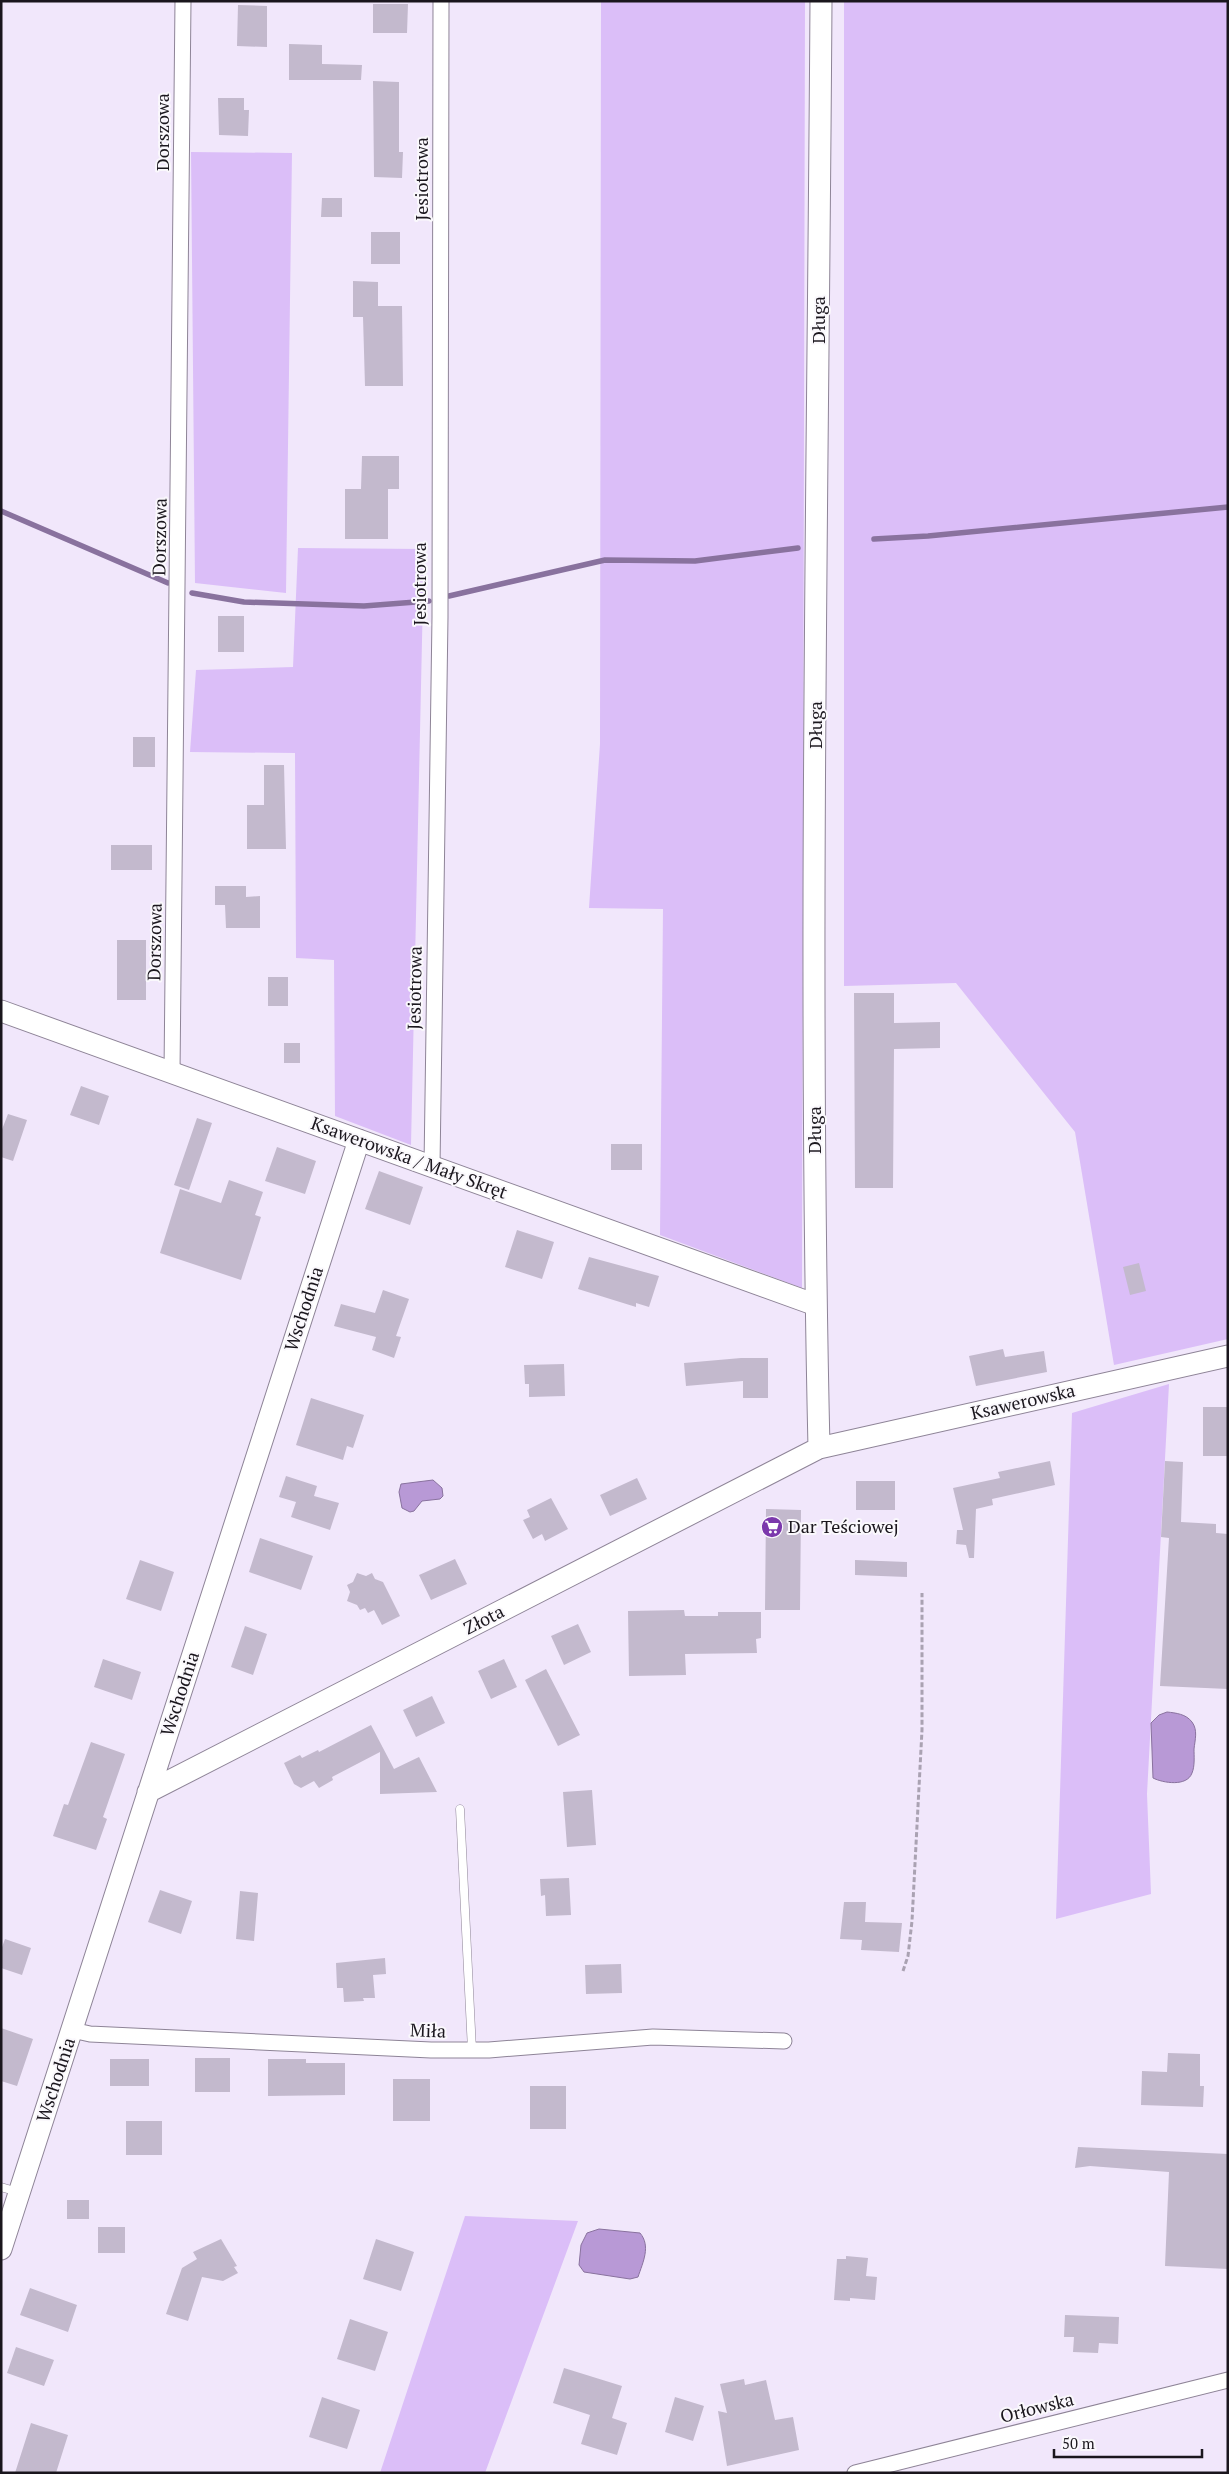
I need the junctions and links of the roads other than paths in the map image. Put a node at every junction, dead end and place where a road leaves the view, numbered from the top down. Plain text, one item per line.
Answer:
1 (183, 1) edge
2 (441, 1) edge
3 (821, 1) edge
4 (1, 1011) edge
5 (172, 1073) junction
6 (359, 1140) junction
7 (432, 1166) junction
8 (816, 1305) junction
9 (1228, 1356) edge
10 (819, 1448) junction
11 (148, 1792) junction
12 (460, 1809) dead end
13 (72, 2030) junction
14 (784, 2041) dead end
15 (472, 2050) junction
16 (10, 2190) edge
17 (1, 2249) edge
18 (1228, 2380) edge
19 (855, 2473) edge

1 - 5 street, Dorszowa
2 - 7 street, Jesiotrowa
3 - 8 street, Długa
4 - 5 street, Ksawerowska / Mały Skręt
5 - 6 street, Ksawerowska / Mały Skręt
6 - 7 street, Ksawerowska / Mały Skręt
6 - 11 street, Wschodnia
7 - 8 street, Ksawerowska / Mały Skręt
8 - 10 street, Długa
9 - 10 street, Ksawerowska
10 - 11 street, Złota
11 - 13 street, Wschodnia
12 - 15 lane
13 - 15 street, Miła
13 - 16 street, Wschodnia
14 - 15 street, Miła
16 - 17 street, Wschodnia
18 - 19 street, Orłowska

